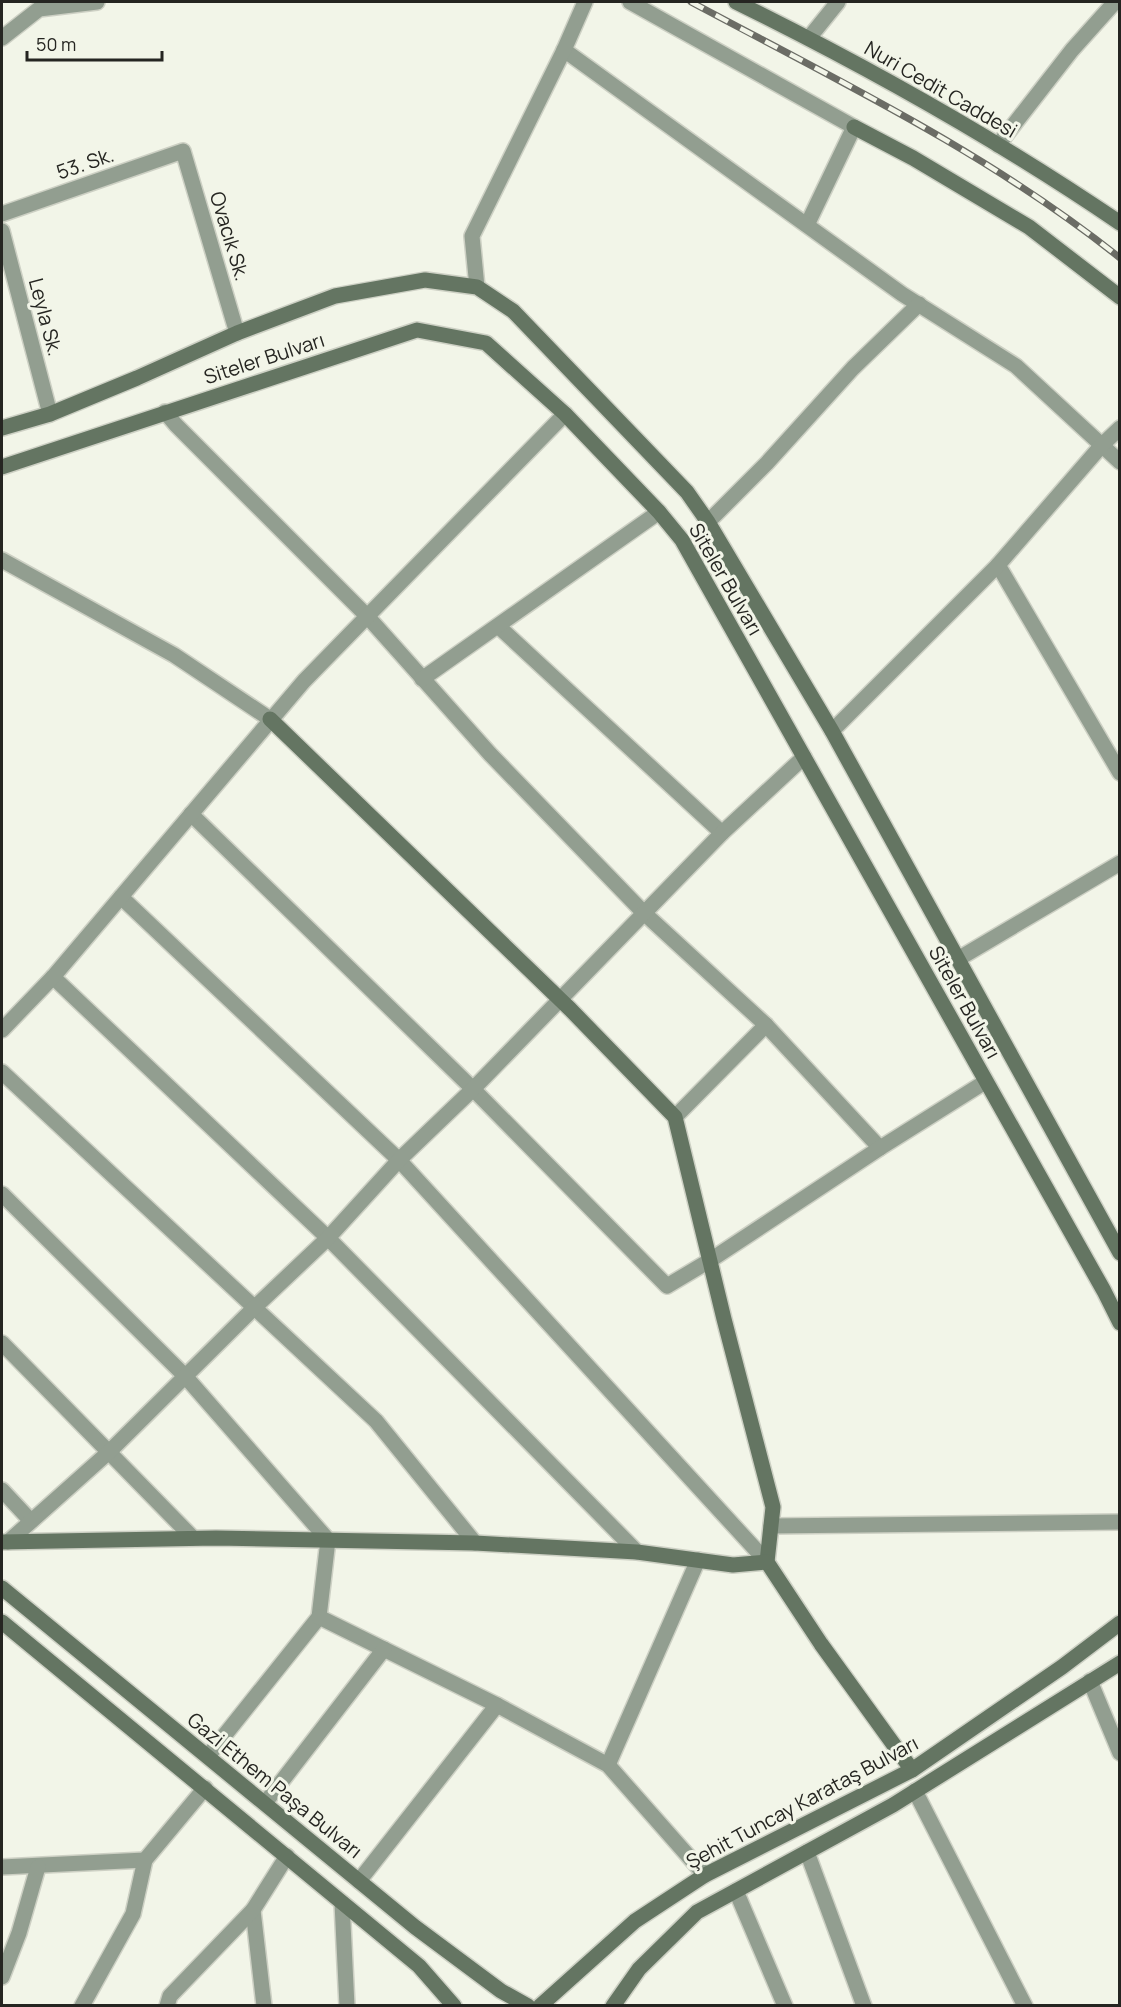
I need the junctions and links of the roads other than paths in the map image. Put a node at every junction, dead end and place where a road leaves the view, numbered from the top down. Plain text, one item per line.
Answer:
1 (97, 2) edge
2 (585, 2) edge
3 (630, 2) edge
4 (736, 2) edge
5 (838, 2) edge
6 (1115, 2) edge
7 (2, 38) edge
8 (809, 38) junction
9 (564, 51) junction
10 (854, 127) junction
11 (998, 145) junction
12 (183, 151) joint
13 (2, 214) edge
14 (1119, 223) edge
15 (807, 225) junction
16 (2, 231) edge
17 (477, 287) junction
18 (1119, 297) edge
19 (919, 304) junction
20 (237, 333) junction
21 (165, 412) junction
22 (50, 414) junction
23 (565, 414) junction
24 (2, 428) edge
25 (1119, 428) edge
26 (1102, 446) junction
27 (1119, 462) edge
28 (2, 466) edge
29 (659, 512) junction
30 (708, 522) junction
31 (2, 548) edge
32 (2, 560) edge
33 (998, 565) junction
34 (26, 573) junction
35 (366, 616) junction
36 (498, 626) junction
37 (422, 679) junction
38 (270, 719) junction
39 (832, 731) junction
40 (804, 757) junction
41 (1119, 773) edge
42 (191, 814) junction
43 (722, 833) junction
44 (1119, 863) edge
45 (121, 897) junction
46 (644, 913) junction
47 (958, 959) junction
48 (53, 977) junction
49 (560, 999) junction
50 (4, 1022) edge
51 (766, 1025) junction
52 (2, 1072) edge
53 (986, 1082) junction
54 (473, 1089) junction
55 (675, 1117) junction
56 (880, 1148) junction
57 (399, 1160) junction
58 (2, 1194) edge
59 (328, 1238) junction
60 (1119, 1253) edge
61 (709, 1261) junction
62 (255, 1307) junction
63 (1119, 1323) edge
64 (2, 1342) edge
65 (185, 1376) junction
66 (110, 1451) junction
67 (2, 1490) edge
68 (31, 1521) junction
69 (1119, 1522) edge
70 (771, 1526) junction
71 (193, 1538) junction
72 (328, 1540) junction
73 (5, 1542) edge
74 (475, 1543) junction
75 (637, 1552) junction
76 (698, 1560) junction
77 (767, 1562) junction
78 (2, 1588) edge
79 (319, 1617) junction
80 (2, 1622) edge
81 (1119, 1623) edge
82 (384, 1649) junction
83 (1117, 1666) edge
84 (1090, 1682) junction
85 (496, 1705) junction
86 (1119, 1753) edge
87 (208, 1756) junction
88 (608, 1765) junction
89 (912, 1770) junction
90 (205, 1788) junction
91 (915, 1791) junction
92 (264, 1803) junction
93 (807, 1852) junction
94 (287, 1856) junction
95 (145, 1860) junction
96 (2, 1867) edge
97 (38, 1867) junction
98 (705, 1875) junction
99 (359, 1881) junction
100 (736, 1891) junction
101 (342, 1903) junction
102 (253, 1910) junction
103 (2, 1977) edge
104 (82, 2006) edge
105 (167, 2006) edge
106 (264, 2006) edge
107 (346, 2006) edge
108 (454, 2006) edge
109 (528, 2006) edge
110 (540, 2006) edge
111 (613, 2006) edge
112 (785, 2006) edge
113 (864, 2006) edge
114 (1025, 2006) edge

1 - 7 street
2 - 9 street
3 - 10 street
4 - 8 main road, Nuri Cedit Caddesi
5 - 8 street
6 - 11 street
8 - 11 main road, Nuri Cedit Caddesi
9 - 15 street
9 - 17 street
10 - 15 street
10 - 18 main road
11 - 14 main road, Nuri Cedit Caddesi
12 - 13 street, 53. Sk.
12 - 20 street, Ovacık Sk.
15 - 19 street
16 - 22 street, Leyla Sk.
17 - 20 main road, Siteler Bulvarı
17 - 30 main road, Siteler Bulvarı
19 - 26 street
19 - 30 street
20 - 22 main road, Siteler Bulvarı
21 - 23 main road, Siteler Bulvarı
21 - 28 main road, Siteler Bulvarı
21 - 35 street
22 - 24 main road, Siteler Bulvarı
23 - 29 main road, Siteler Bulvarı
23 - 35 street
25 - 26 street
26 - 27 street
26 - 33 street
29 - 36 street
29 - 40 main road, Siteler Bulvarı
30 - 39 main road, Siteler Bulvarı
31 - 34 street
32 - 34 street
33 - 39 street
33 - 41 street
34 - 38 street
35 - 37 street
35 - 38 street
36 - 37 street
36 - 43 street
37 - 46 street
38 - 42 street
38 - 49 main road
39 - 47 main road, Siteler Bulvarı
40 - 43 street
40 - 53 main road, Siteler Bulvarı
42 - 45 street
42 - 54 street
43 - 46 street
44 - 47 street
45 - 48 street
45 - 57 street
46 - 49 street
46 - 51 street
47 - 60 main road, Siteler Bulvarı
48 - 50 street
48 - 59 street
49 - 54 street
49 - 55 main road
51 - 55 street
51 - 56 street
52 - 62 street
53 - 56 street
53 - 63 main road, Siteler Bulvarı
54 - 57 street
54 - 61 street
55 - 61 main road
56 - 61 street
57 - 59 street
57 - 77 street
58 - 65 street
59 - 62 street
59 - 75 street
61 - 70 main road
62 - 65 street
62 - 74 street
64 - 66 street
65 - 66 street
65 - 72 street
66 - 68 street
66 - 71 street
67 - 68 street
68 - 73 street
69 - 70 street
70 - 77 main road
71 - 72 main road
71 - 73 main road
72 - 74 main road
72 - 79 street
74 - 75 main road
75 - 76 main road
76 - 77 main road
76 - 88 street
77 - 89 main road
78 - 87 main road, Gazi Ethem Paşa Bulvarı
79 - 82 street
79 - 87 street
80 - 90 main road
81 - 89 main road, Şehit Tuncay Karataş Bulvarı
82 - 85 street
82 - 92 street
83 - 84 main road
84 - 86 street
84 - 91 main road
85 - 88 street
85 - 99 street
87 - 92 main road, Gazi Ethem Paşa Bulvarı
88 - 98 street
89 - 98 main road, Şehit Tuncay Karataş Bulvarı
90 - 94 main road
90 - 95 street
91 - 93 main road
91 - 114 street
92 - 99 main road, Gazi Ethem Paşa Bulvarı
93 - 100 main road
93 - 113 street
94 - 101 main road
94 - 102 street
95 - 97 street
95 - 104 street
96 - 97 street
97 - 103 street
98 - 110 main road, Şehit Tuncay Karataş Bulvarı
99 - 109 main road, Gazi Ethem Paşa Bulvarı
100 - 111 main road
100 - 112 street
101 - 107 street
101 - 108 main road
102 - 105 street
102 - 106 street

